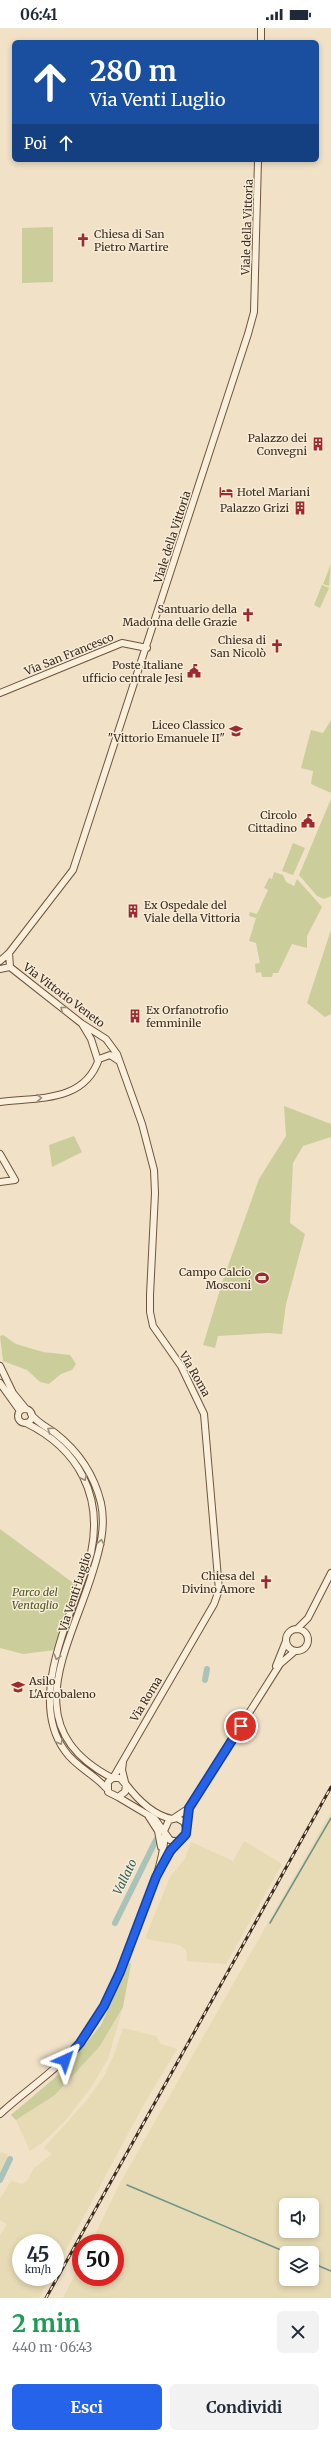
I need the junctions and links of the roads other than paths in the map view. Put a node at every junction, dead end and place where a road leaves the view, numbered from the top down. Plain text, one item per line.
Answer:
1 (261, 28) edge
2 (261, 40) edge
3 (258, 162) edge
4 (147, 648) junction
5 (0, 693) edge
6 (9, 953) junction
7 (0, 961) edge
8 (10, 967) junction
9 (0, 969) edge
10 (81, 1023) junction
11 (106, 1039) joint
12 (98, 1061) junction
13 (119, 1061) junction
14 (0, 1102) edge
15 (0, 1154) edge
16 (0, 1182) edge
17 (0, 1366) edge
18 (0, 1383) edge
19 (10, 1393) junction
20 (23, 1410) junction
21 (32, 1414) junction
22 (26, 1423) junction
23 (331, 1573) edge
24 (308, 1618) junction
25 (296, 1629) junction
26 (306, 1633) junction
27 (286, 1641) junction
28 (295, 1650) junction
29 (271, 1677) junction
30 (124, 1757) junction
31 (113, 1778) junction
32 (125, 1783) junction
33 (106, 1788) junction
34 (118, 1797) junction
35 (189, 1808) junction
36 (147, 1814) junction
37 (173, 1819) junction
38 (186, 1825) junction
39 (164, 1833) junction
40 (177, 1842) junction
41 (160, 1859) junction
42 (156, 1877) junction
43 (0, 2114) edge

1 - 2 main road
3 - 4 main road, Viale della Vittoria
4 - 5 main road, Via San Francesco
4 - 6 main road, Viale della Vittoria
6 - 7 main road, Viale della Vittoria
6 - 8 main road, Via Vittorio Veneto
8 - 9 main road, Via Vittorio Veneto
10 -> 8 main road, Via Vittorio Veneto
10 - 11 main road, Via Vittorio Veneto
10 - 12 main road
11 - 13 main road, Via Roma
12 - 13 main road
14 -> 12 main road
13 - 30 main road, Via Roma
15 - 16 main road
17 - 19 main road
18 - 19 main road
19 - 20 main road
20 - 21 main road, Via Venti Luglio
20 - 22 main road
21 - 22 main road
31 -> 21 main road, Via Venti Luglio
22 -> 33 main road, Via Venti Luglio
23 - 24 main road
24 - 25 main road
24 - 26 main road
25 - 26 main road
25 - 27 main road
26 - 28 main road
27 - 28 main road
27 - 29 main road
28 - 29 main road
29 - 35 main road
30 - 31 main road, Via Roma
30 - 32 main road, Via Roma
31 - 32 main road
31 - 33 main road, Via Roma
32 - 34 main road
32 - 37 main road
33 - 34 main road
34 - 36 main road
35 - 37 main road
35 - 38 main road
36 - 39 main road
36 - 41 main road
37 - 38 main road
37 - 39 main road
38 - 40 main road
39 - 40 main road
39 - 41 main road
40 - 42 main road
41 - 42 main road
42 - 43 main road

